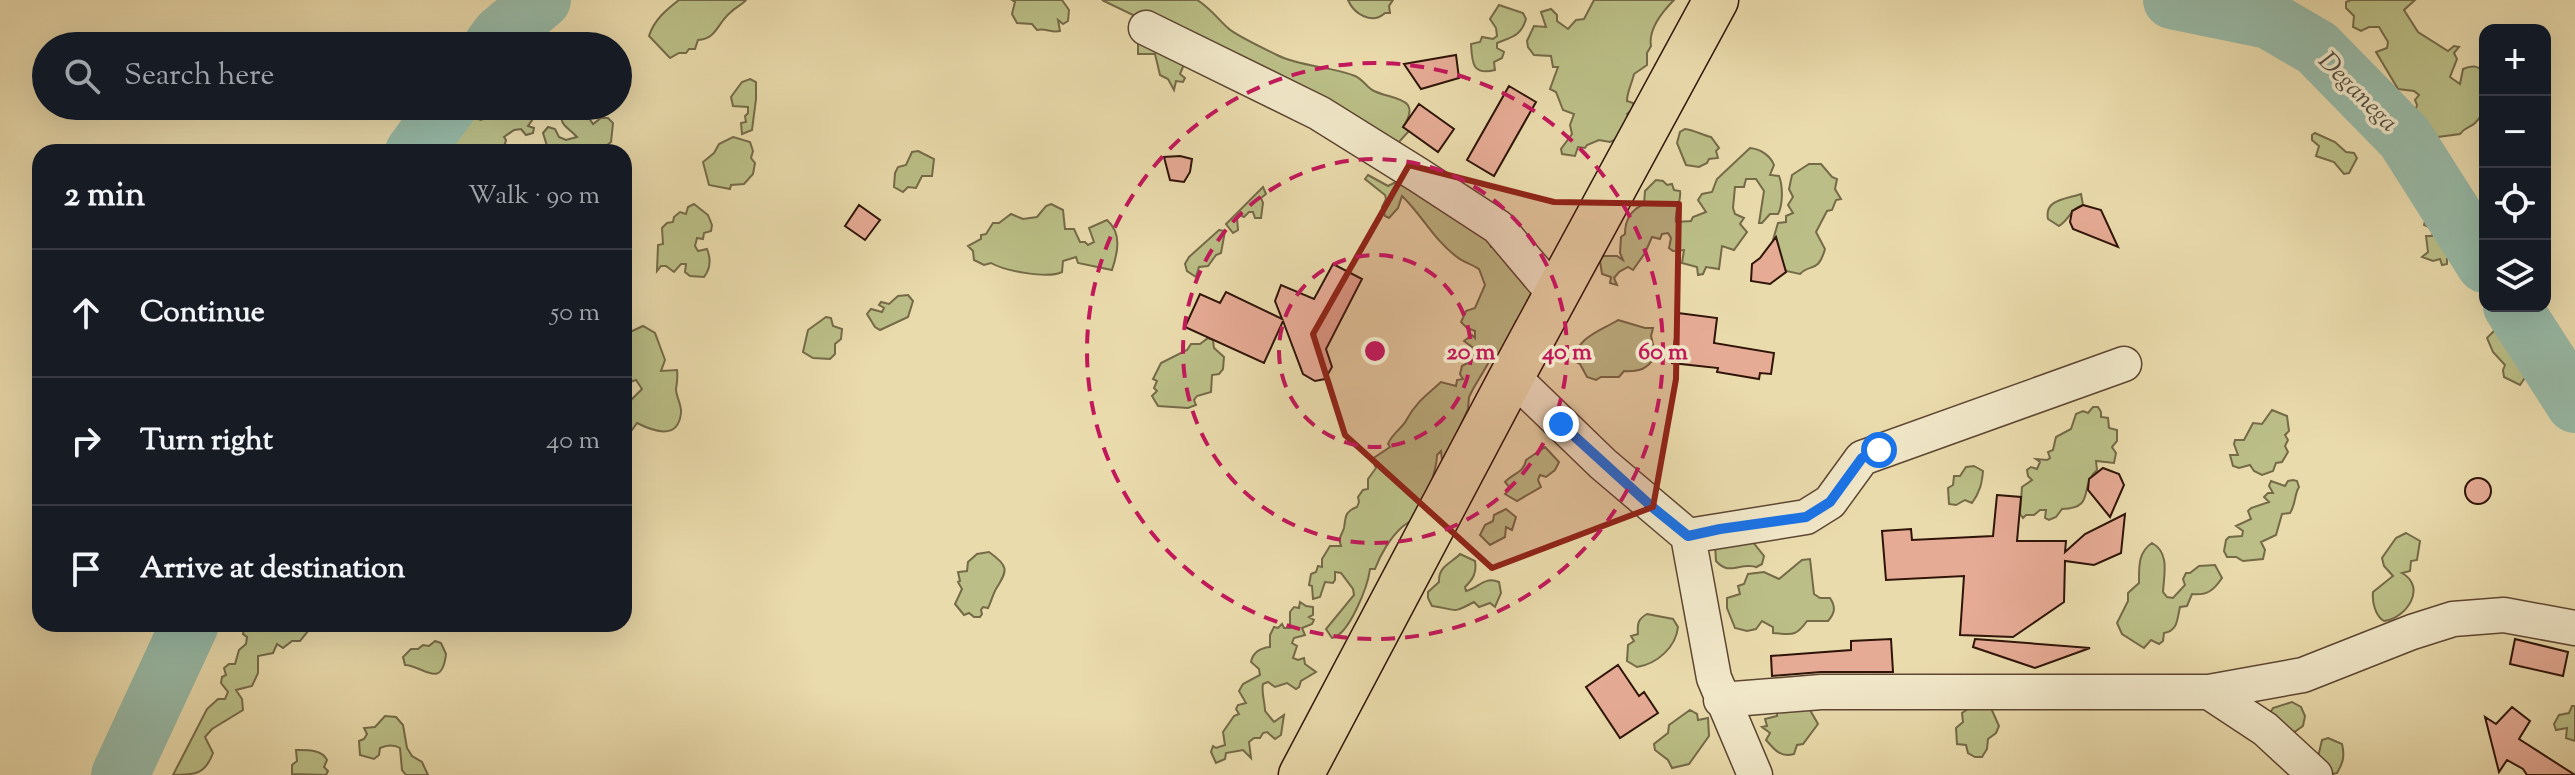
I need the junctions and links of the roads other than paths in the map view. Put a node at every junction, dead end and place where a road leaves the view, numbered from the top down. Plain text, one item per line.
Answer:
1 (1716, 0) edge
2 (1146, 28) dead end
3 (1557, 297) junction
4 (2124, 364) dead end
5 (1512, 376) junction
6 (1688, 536) junction
7 (2575, 628) edge
8 (2209, 692) junction
9 (1721, 700) junction
10 (1301, 775) edge
11 (1755, 775) edge
12 (2315, 775) edge

1 - 3 highway
2 - 3 street
3 - 5 highway
4 - 6 street
5 - 6 street
5 - 10 highway
6 - 9 street
7 - 8 street
8 - 9 street
8 - 12 street
9 - 11 street

